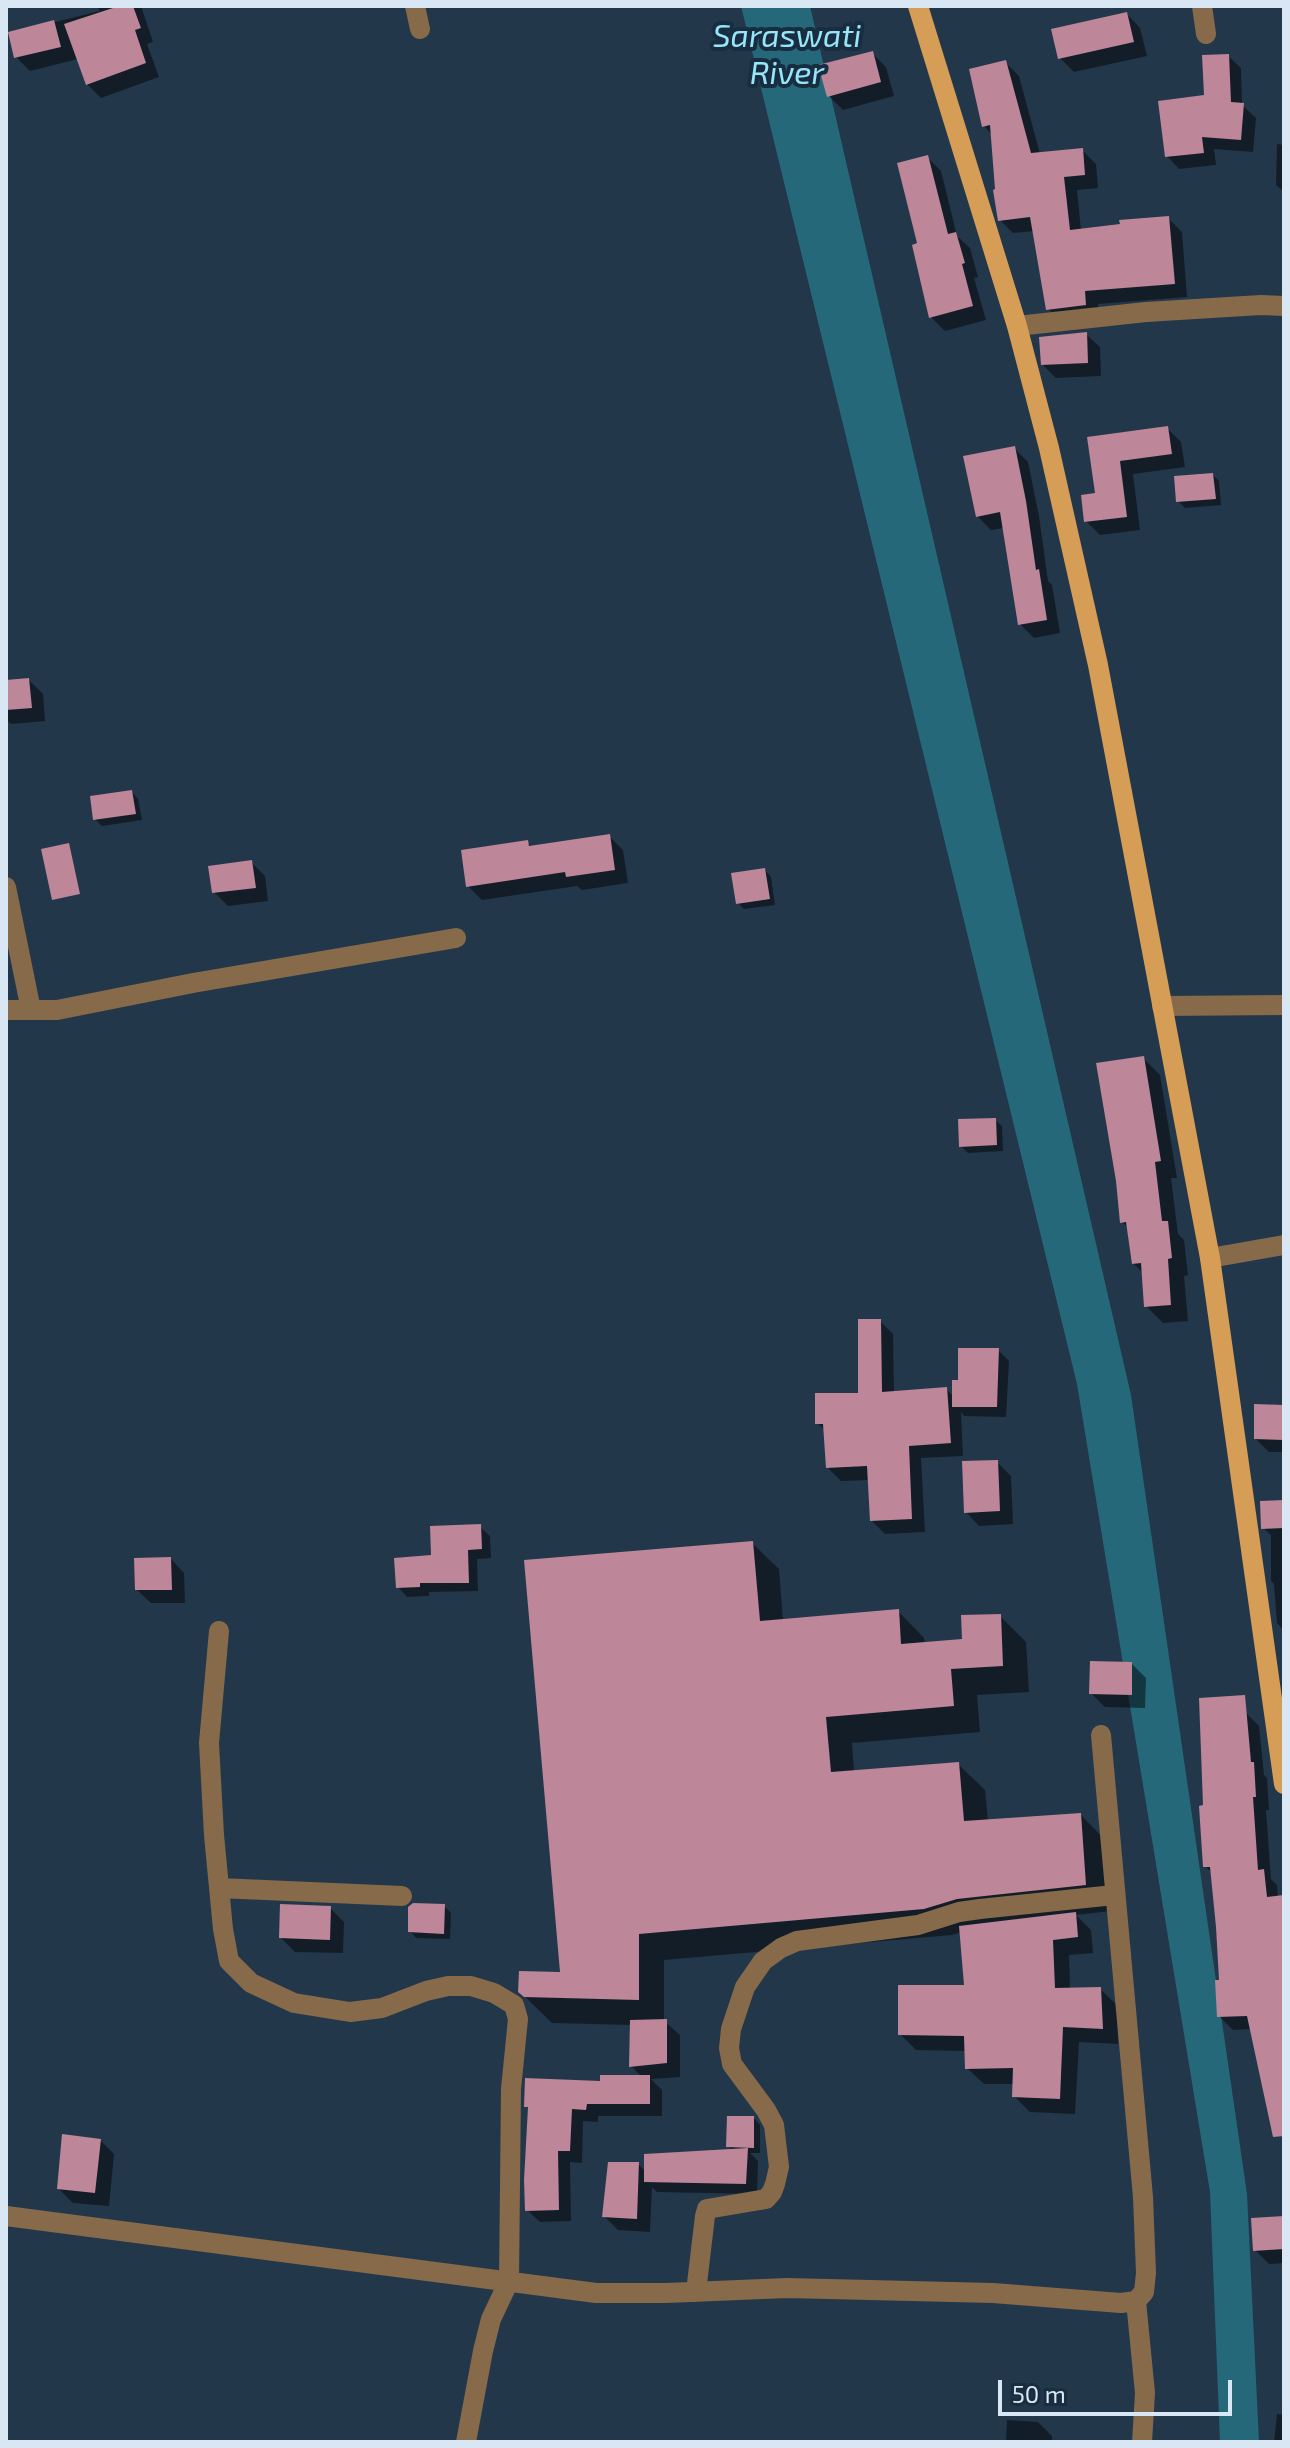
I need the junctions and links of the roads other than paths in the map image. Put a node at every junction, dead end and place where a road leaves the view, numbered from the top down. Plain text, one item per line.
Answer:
1 (415, 6) edge
2 (918, 6) edge
3 (1202, 6) edge
4 (420, 29) dead end
5 (1206, 34) dead end
6 (1284, 306) edge
7 (1017, 326) junction
8 (6, 887) edge
9 (456, 938) dead end
10 (1284, 1005) edge
11 (1162, 1006) junction
12 (6, 1010) edge
13 (31, 1010) junction
14 (1284, 1245) edge
15 (1210, 1258) junction
16 (219, 1631) dead end
17 (1276, 1679) edge
18 (1101, 1735) dead end
19 (1284, 1784) edge
20 (219, 1888) junction
21 (1114, 1895) junction
22 (402, 1896) dead end
23 (6, 2216) edge
24 (509, 2281) junction
25 (696, 2292) junction
26 (1136, 2301) junction
27 (466, 2442) edge
28 (1142, 2442) edge

1 - 4 street
2 - 7 main road
3 - 5 street
6 - 7 street
7 - 11 main road
8 - 13 street
9 - 13 street
10 - 11 street
11 - 15 main road
12 - 13 street
14 - 15 street
15 - 17 main road
16 - 20 street
17 - 19 main road
18 - 21 street
20 - 22 street
20 - 24 street
21 - 25 street
21 - 26 street
23 - 24 street
24 - 25 street
24 - 27 street
25 - 26 street
26 - 28 street

